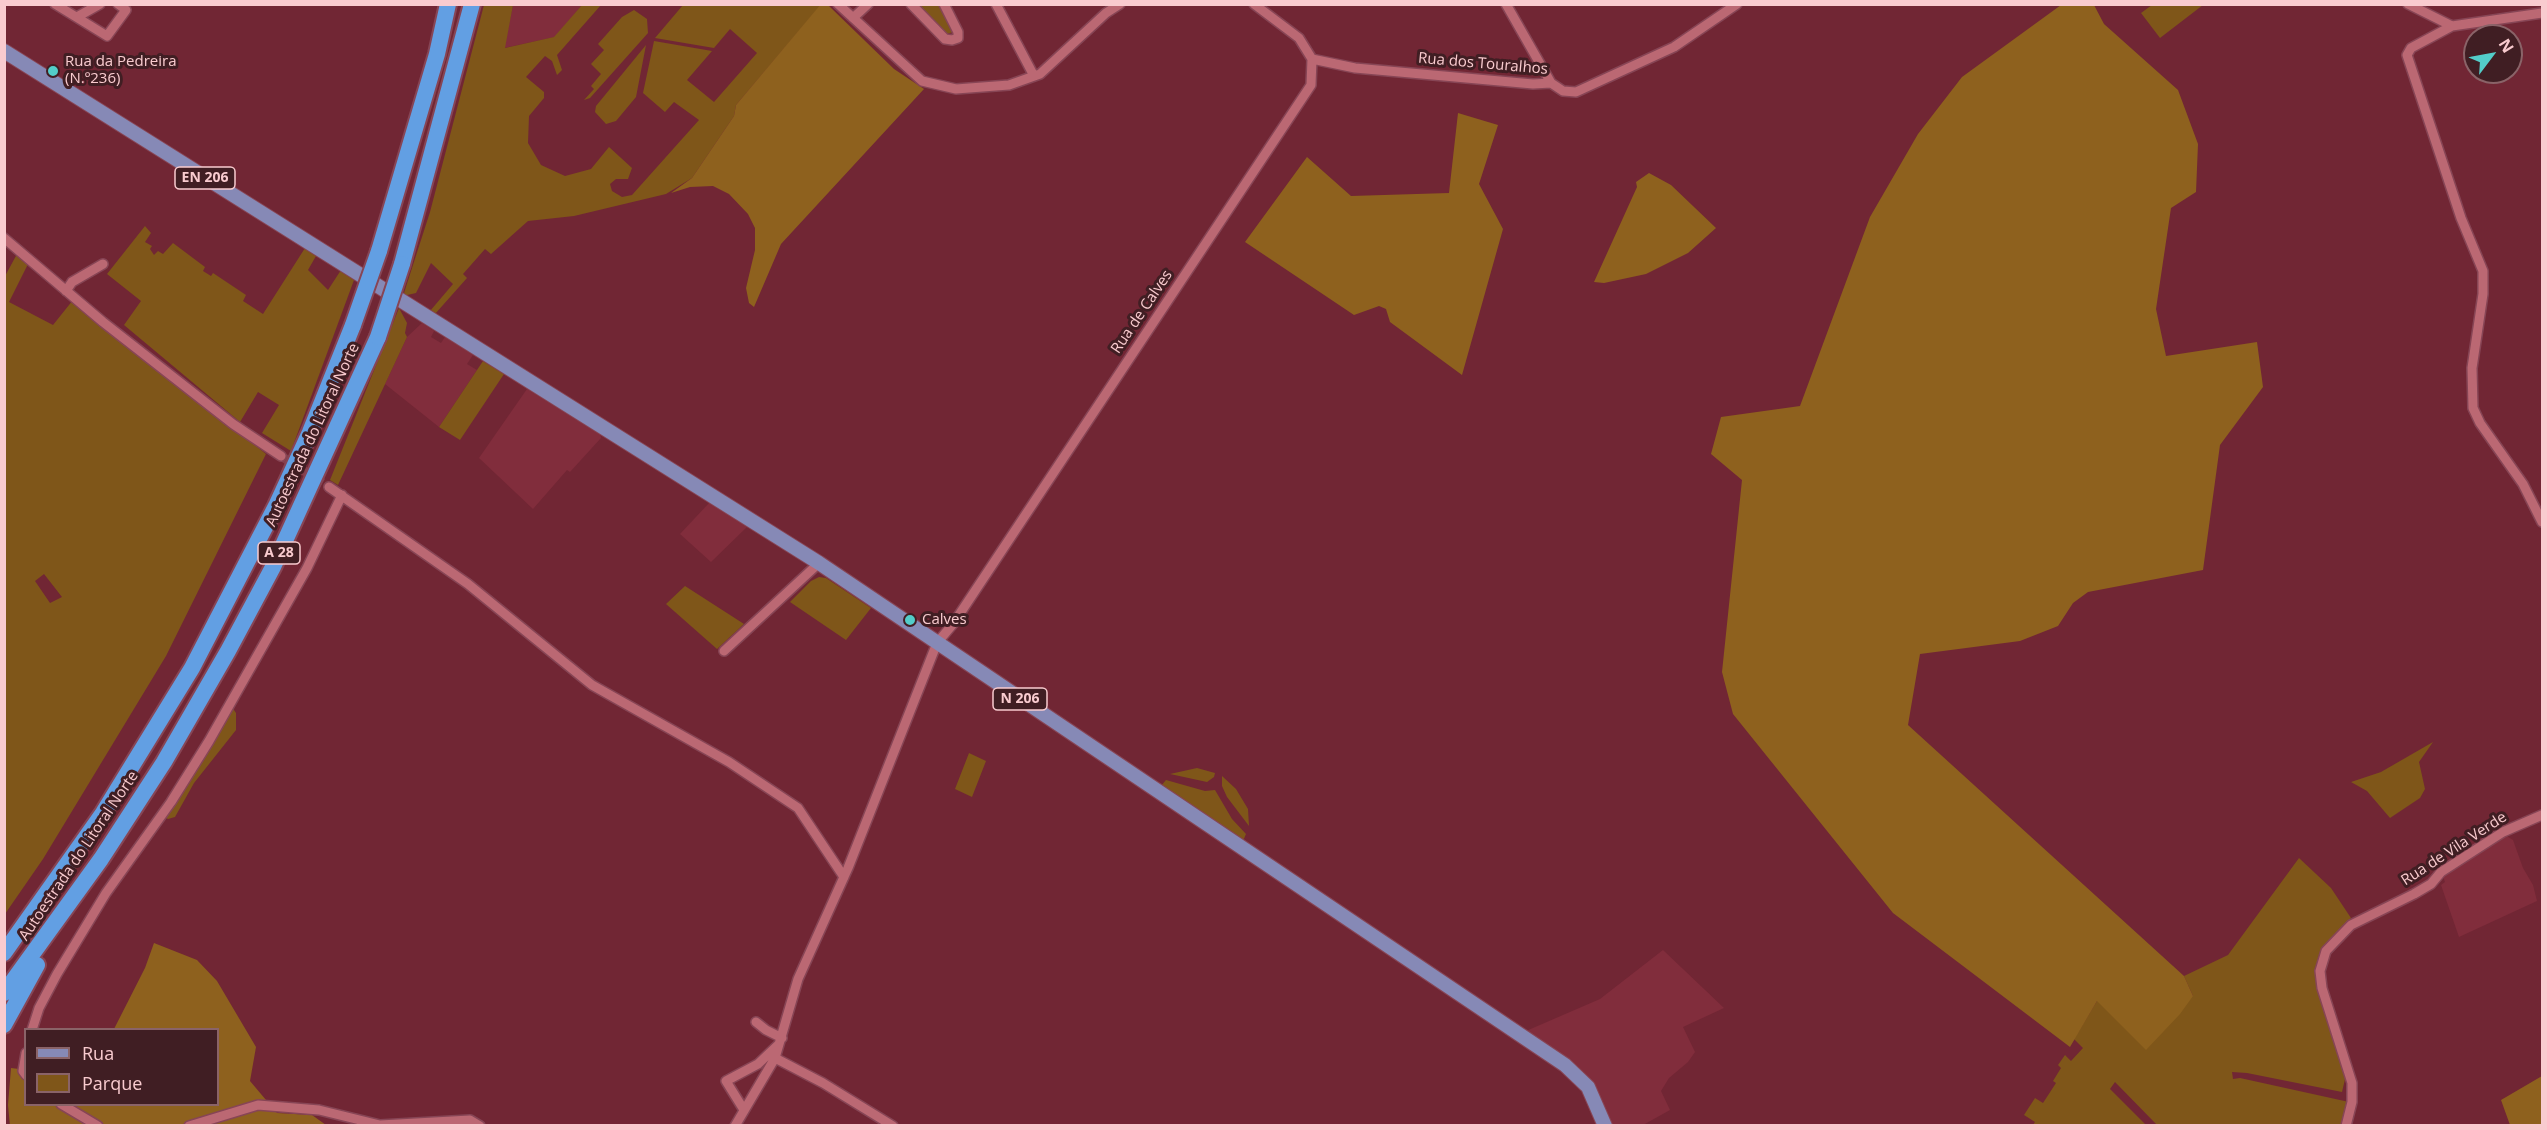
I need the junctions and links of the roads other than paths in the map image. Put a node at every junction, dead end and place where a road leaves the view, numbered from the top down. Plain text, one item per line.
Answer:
1 (55, 4) edge
2 (100, 4) edge
3 (118, 4) edge
4 (448, 4) edge
5 (472, 4) edge
6 (838, 4) edge
7 (868, 4) edge
8 (911, 4) edge
9 (944, 4) edge
10 (996, 4) edge
11 (1120, 4) edge
12 (1254, 4) edge
13 (1506, 4) edge
14 (1737, 4) edge
15 (2408, 4) edge
16 (2542, 13) edge
17 (77, 17) junction
18 (853, 18) junction
19 (2452, 26) junction
20 (4, 51) edge
21 (1312, 59) junction
22 (1034, 76) junction
23 (1551, 83) junction
24 (4, 237) edge
25 (103, 264) dead end
26 (66, 291) junction
27 (406, 304) joint
28 (281, 456) tunnel mouth
29 (329, 487) tunnel mouth
30 (342, 495) junction
31 (2542, 522) edge
32 (819, 563) junction
33 (937, 643) junction
34 (724, 651) dead end
35 (2542, 815) edge
36 (844, 877) junction
37 (47, 936) junction
38 (4, 953) edge
39 (4, 993) edge
40 (756, 1022) dead end
41 (4, 1025) edge
42 (32, 1028) edge
43 (781, 1041) junction
44 (775, 1058) junction
45 (65, 1106) edge
46 (744, 1110) junction
47 (98, 1125) edge
48 (189, 1125) edge
49 (480, 1125) edge
50 (735, 1125) edge
51 (893, 1125) edge
52 (1605, 1125) edge
53 (2346, 1125) edge

1 - 17 street
2 - 17 street
3 - 17 street
4 - 38 highway, Autoestrada do Litoral Norte / A 28, bridge
5 - 37 highway, Autoestrada do Litoral Norte / A 28, bridge
6 - 18 street
7 - 18 street
8 - 9 street
10 - 22 street
11 - 22 street
12 - 21 street
13 - 23 street
14 - 23 street, Rua dos Touralhos
15 - 19 street
16 - 19 street
18 - 22 street
19 - 31 street
20 - 27 main road, EN 206
21 - 23 street, Rua dos Touralhos
21 - 33 street, Rua de Calves
24 - 26 street
25 - 26 street
26 - 28 street
27 - 32 main road, N 206
29 - 30 street
30 - 36 street
30 - 42 street
32 - 33 main road, N 206
32 - 34 street
33 - 36 street, Rua de Calves
33 - 52 main road, N 206
35 - 53 street, Rua de Vila Verde
36 - 43 street, Rua de Calves
37 - 39 highway, Autoestrada do Litoral Norte / A 28
37 - 41 highway
40 - 43 street
43 - 44 street, Rua de Calves
43 - 46 street
44 - 46 street, Rua de Calves
44 - 51 street
45 - 47 street
46 - 50 street, Rua de Calves
48 - 49 street

